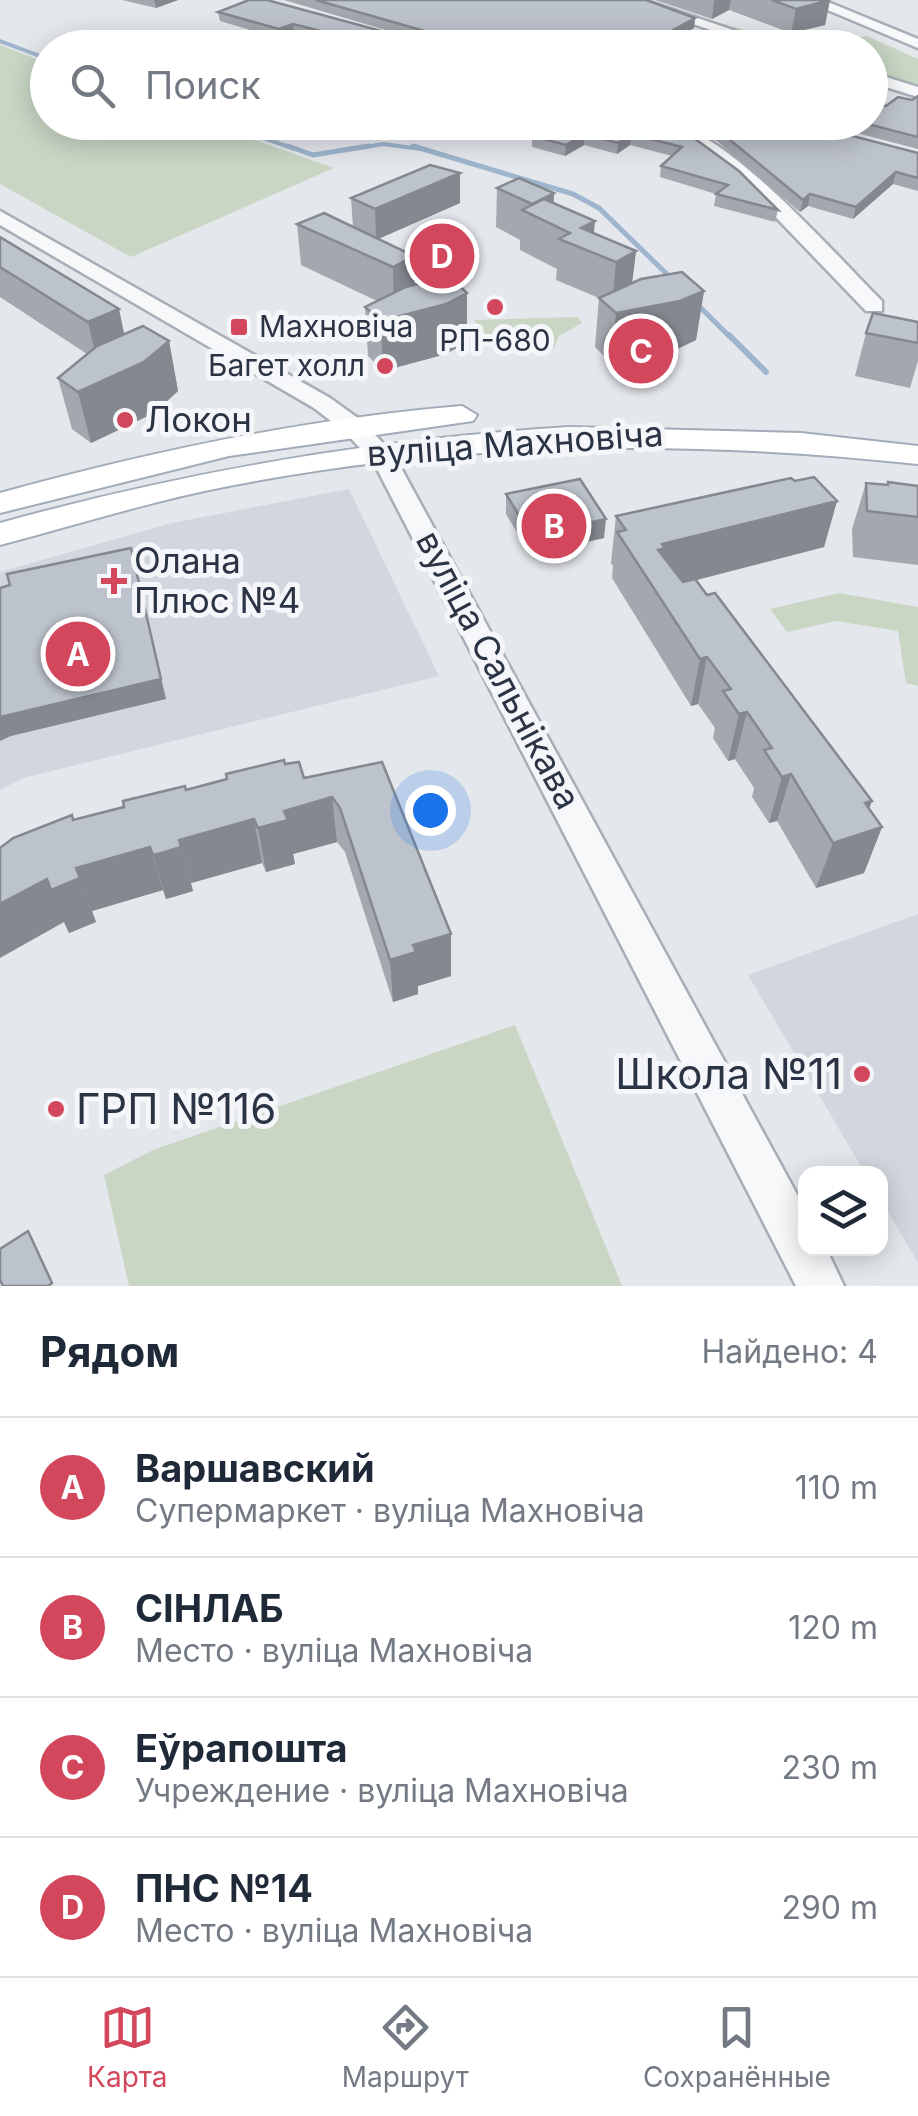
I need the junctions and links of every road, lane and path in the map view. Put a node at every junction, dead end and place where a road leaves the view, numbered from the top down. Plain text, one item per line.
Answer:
1 (630, 0) edge
2 (811, 0) edge
3 (827, 0) edge
4 (723, 30) edge
5 (884, 30) edge
6 (888, 32) edge
7 (918, 36) edge
8 (918, 44) edge
9 (888, 83) edge
10 (918, 92) edge
11 (695, 140) edge
12 (0, 218) edge
13 (874, 306) dead end
14 (918, 434) edge
15 (365, 438) junction
16 (918, 455) edge
17 (0, 502) edge
18 (0, 534) edge
19 (821, 1286) edge

1 - 4 street
2 - 5 street
3 - 7 street
6 - 8 street
9 - 10 street
11 - 13 street
12 - 15 street, вуліца Сальнікава
14 - 15 main road, вуліца Махновіча
15 - 16 main road, вуліца Махновіча
15 - 17 main road, вуліца Махновіча
15 - 18 main road, вуліца Махновіча
15 - 19 street, вуліца Сальнікава

